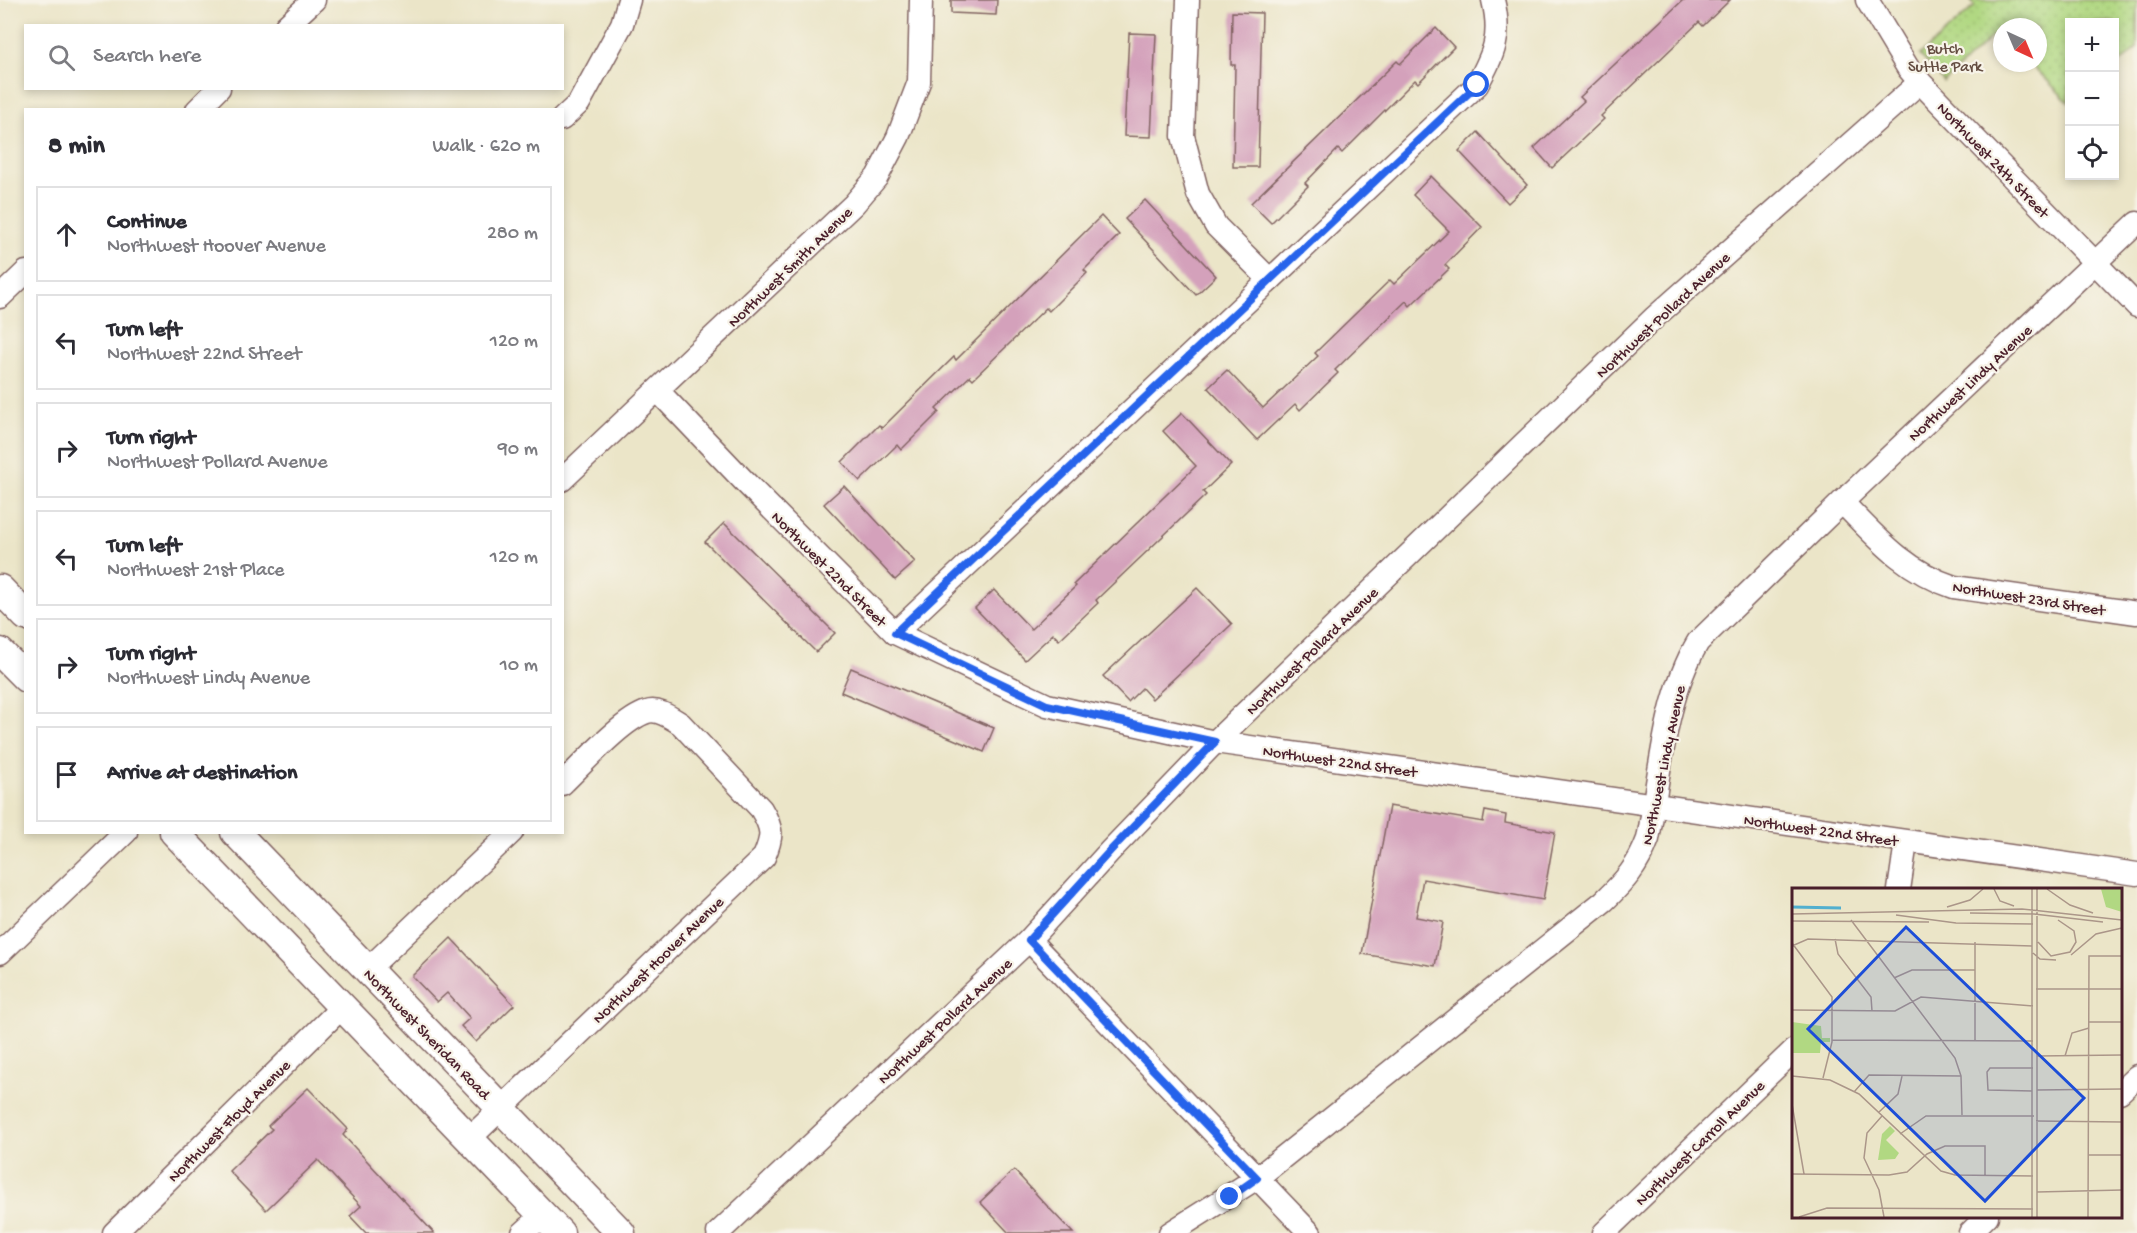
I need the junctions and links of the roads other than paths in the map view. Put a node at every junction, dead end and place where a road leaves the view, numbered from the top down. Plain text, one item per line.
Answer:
1 (314, 0) edge
2 (629, 0) edge
3 (921, 0) edge
4 (1188, 0) edge
5 (1493, 0) edge
6 (1867, 0) edge
7 (288, 24) edge
8 (1920, 82) junction
9 (217, 90) edge
10 (199, 108) edge
11 (564, 117) edge
12 (2137, 223) edge
13 (2094, 264) junction
14 (24, 275) edge
15 (1270, 280) junction
16 (0, 297) edge
17 (2137, 306) edge
18 (658, 391) junction
19 (564, 478) edge
20 (1842, 502) junction
21 (0, 589) edge
22 (2137, 613) edge
23 (24, 614) edge
24 (895, 633) junction
25 (0, 652) edge
26 (24, 676) edge
27 (1215, 742) junction
28 (564, 782) edge
29 (1654, 805) junction
30 (124, 834) edge
31 (237, 834) edge
32 (510, 834) edge
33 (181, 835) edge
34 (1906, 842) junction
35 (2137, 874) edge
36 (1899, 888) edge
37 (1029, 940) junction
38 (0, 953) edge
39 (367, 970) junction
40 (342, 1007) junction
41 (1792, 1052) edge
42 (2137, 1076) edge
43 (2122, 1091) edge
44 (501, 1108) junction
45 (470, 1139) junction
46 (1257, 1178) junction
47 (1985, 1218) edge
48 (542, 1227) edge
49 (114, 1233) edge
50 (621, 1233) edge
51 (718, 1233) edge
52 (1170, 1233) edge
53 (1310, 1233) edge
54 (1604, 1233) edge
55 (1970, 1233) edge

1 - 7 street
2 - 11 street
3 - 18 street, Northwest Smith Avenue
4 - 15 street
5 - 15 street
6 - 8 street, Northwest 24th Street
8 - 13 street, Northwest 24th Street
8 - 27 street, Northwest Pollard Avenue
9 - 10 street
12 - 13 street, Northwest Lindy Avenue
13 - 17 street, Northwest 24th Street
13 - 20 street, Northwest Lindy Avenue
14 - 16 street
15 - 24 street
18 - 19 street, Northwest Smith Avenue
18 - 24 street, Northwest 22nd Street
20 - 22 street, Northwest 23rd Street
20 - 29 street, Northwest Lindy Avenue
21 - 23 main road
24 - 27 street, Northwest 22nd Street
25 - 26 main road
27 - 29 street, Northwest 22nd Street
27 - 37 street, Northwest Pollard Avenue
28 - 44 street, Northwest Hoover Avenue
29 - 34 street, Northwest 22nd Street
29 - 46 street, Northwest Lindy Avenue
30 - 38 street
31 - 39 main road, Northwest Sheridan Road
32 - 39 street
33 - 40 main road
34 - 35 street, Northwest 22nd Street
34 - 36 street
37 - 46 street
37 - 51 street, Northwest Pollard Avenue
39 - 44 main road, Northwest Sheridan Road
40 - 45 main road
40 - 49 street, Northwest Floyd Avenue
41 - 54 street, Northwest Carroll Avenue
42 - 43 street
44 - 45 street, Northwest Hoover Avenue
44 - 50 main road, Northwest Sheridan Road
45 - 48 main road
46 - 52 street, Northwest Lindy Avenue
46 - 53 street
47 - 55 street

